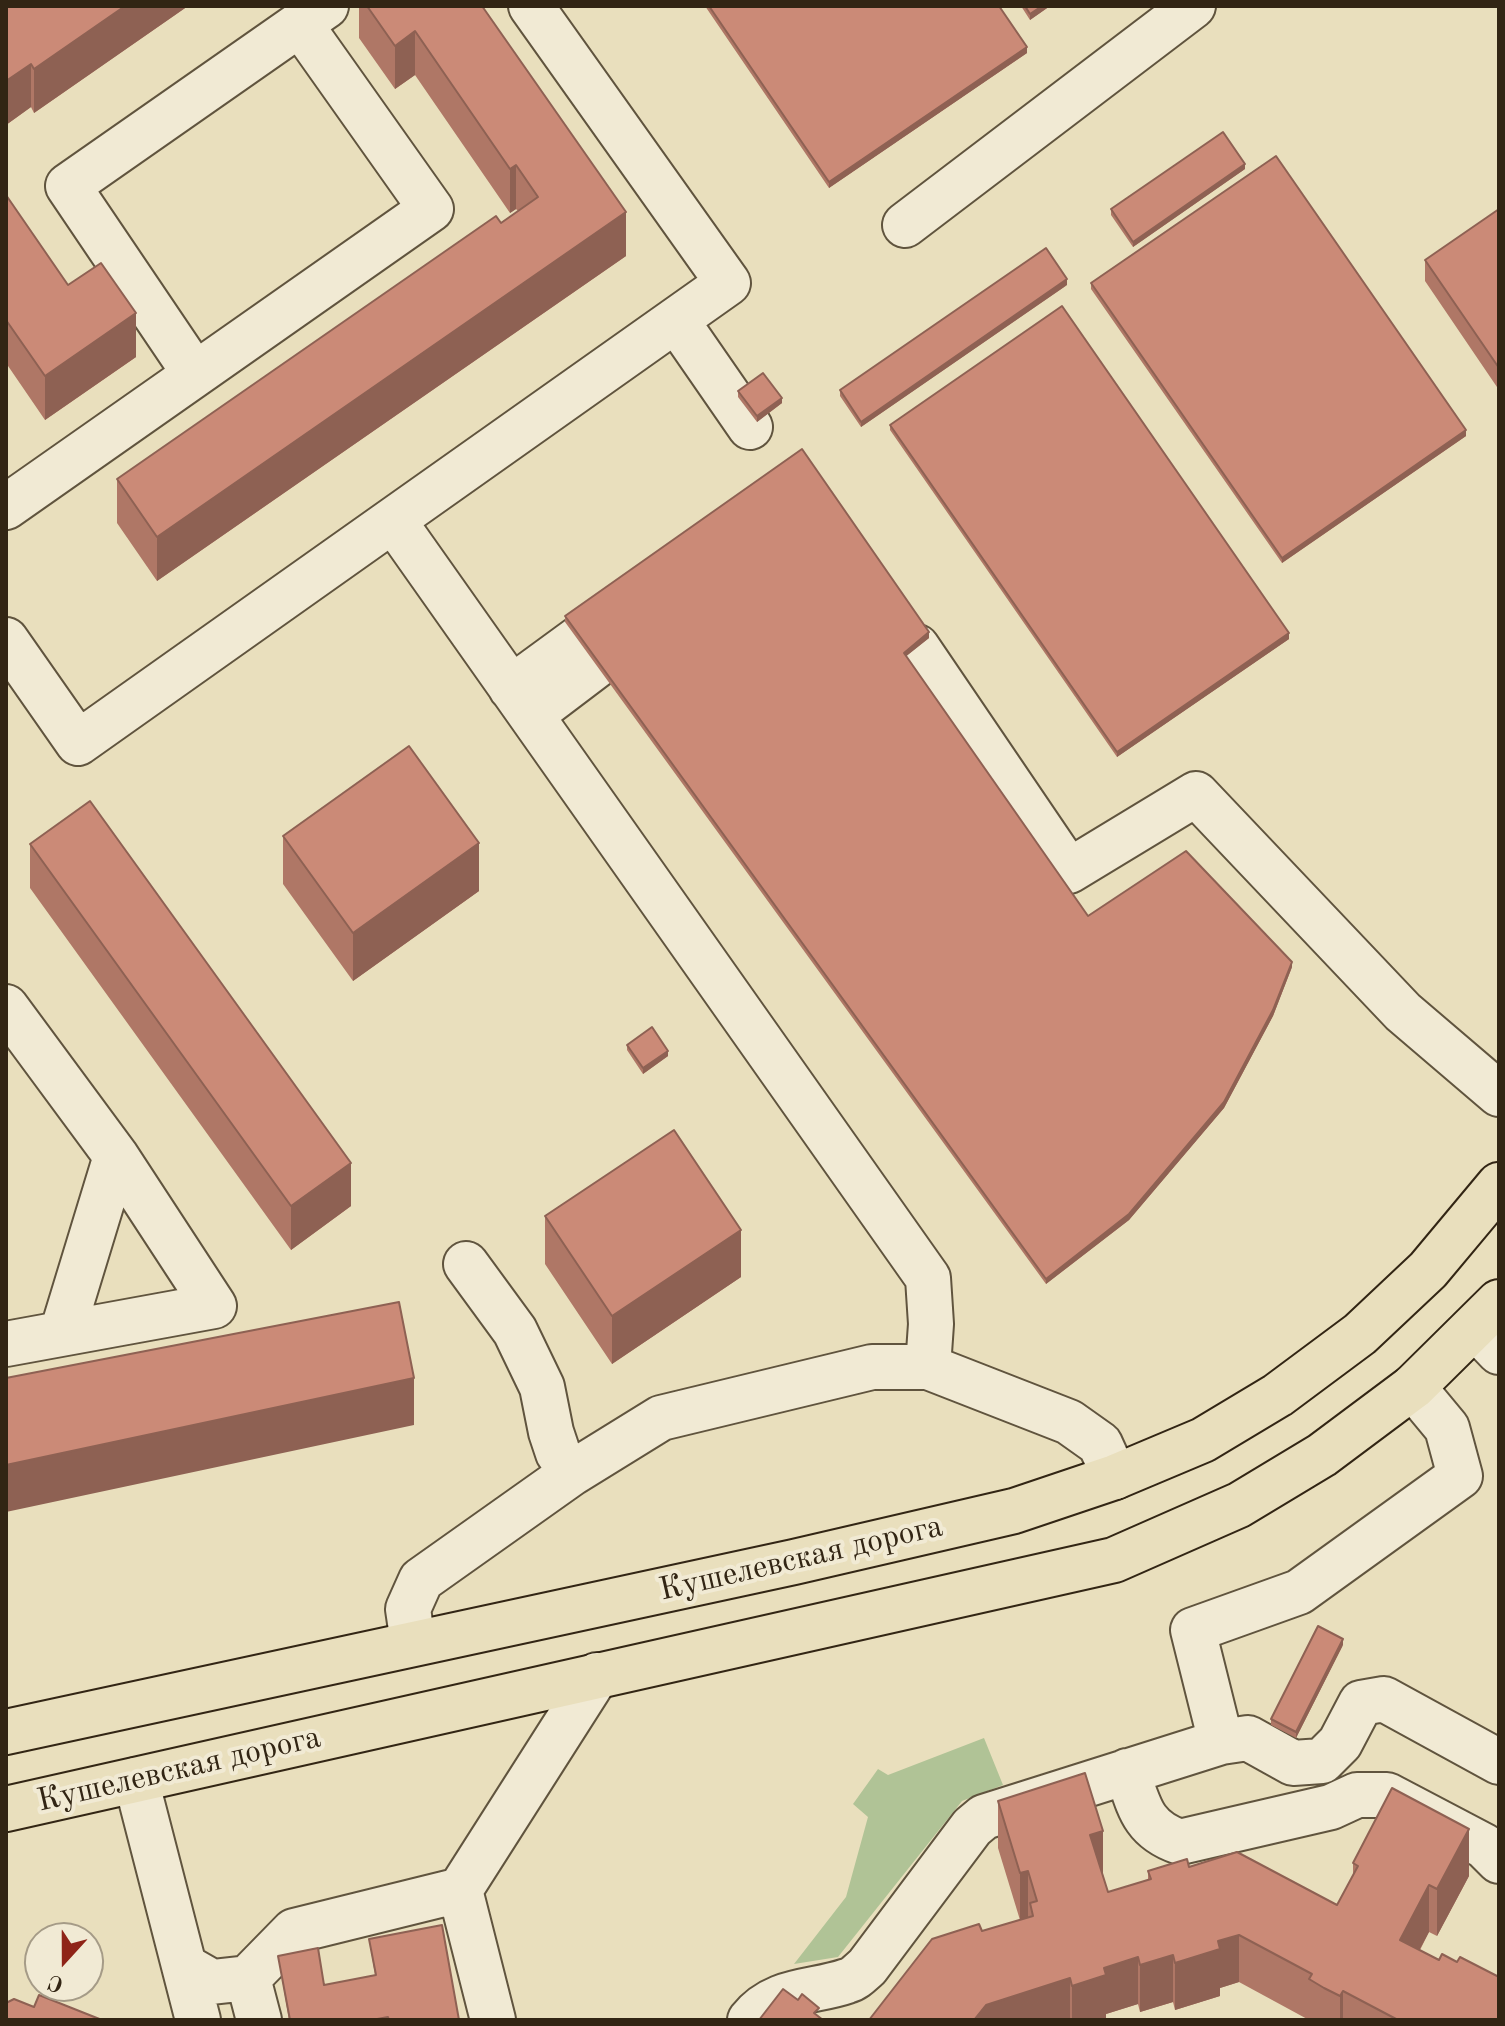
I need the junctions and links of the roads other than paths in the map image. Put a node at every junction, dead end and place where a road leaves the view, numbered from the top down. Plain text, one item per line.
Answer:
1 (531, 6) edge
2 (1193, 6) edge
3 (313, 15) edge
4 (905, 225) dead end
5 (676, 320) junction
6 (195, 374) junction
7 (750, 427) dead end
8 (6, 507) edge
9 (393, 520) junction
10 (6, 640) edge
11 (917, 647) edge
12 (587, 652) edge
13 (521, 701) junction
14 (6, 1007) edge
15 (1499, 1094) edge
16 (116, 1156) junction
17 (1499, 1185) edge
18 (466, 1264) dead end
19 (1491, 1327) edge
20 (62, 1333) junction
21 (6, 1344) edge
22 (928, 1367) junction
23 (1413, 1387) junction
24 (572, 1473) junction
25 (1115, 1477) junction
26 (413, 1643) junction
27 (597, 1675) junction
28 (6, 1732) edge
29 (1221, 1742) junction
30 (1499, 1762) edge
31 (1127, 1771) junction
32 (136, 1780) junction
33 (6, 1809) edge
34 (1499, 1861) edge
35 (460, 1890) junction
36 (184, 1966) junction
37 (248, 1978) junction
38 (198, 2020) edge
39 (259, 2020) edge
40 (493, 2020) edge
41 (750, 2020) edge

1 - 5 lane
2 - 4 lane
3 - 6 lane
3 - 6 lane
5 - 7 lane
5 - 9 lane
6 - 8 lane
9 - 10 lane
9 - 13 lane
11 - 15 lane
12 - 13 lane
13 - 22 lane
14 - 16 lane
16 - 20 lane
16 - 20 lane
17 - 25 main road, Кушелевская дорога
18 - 24 lane
19 - 23 main road, Кушелевская дорога
20 - 21 lane
22 - 24 lane
22 - 25 lane
23 - 27 main road, Кушелевская дорога
23 - 29 lane
24 - 26 lane
25 - 26 main road, Кушелевская дорога
26 - 28 main road, Кушелевская дорога
27 - 32 main road, Кушелевская дорога
27 - 35 lane
29 - 30 lane
29 - 31 lane
31 - 34 lane
31 - 41 lane
32 - 33 main road, Кушелевская дорога
32 - 36 lane
35 - 37 lane
35 - 40 lane
36 - 37 lane
36 - 38 lane
37 - 39 lane

